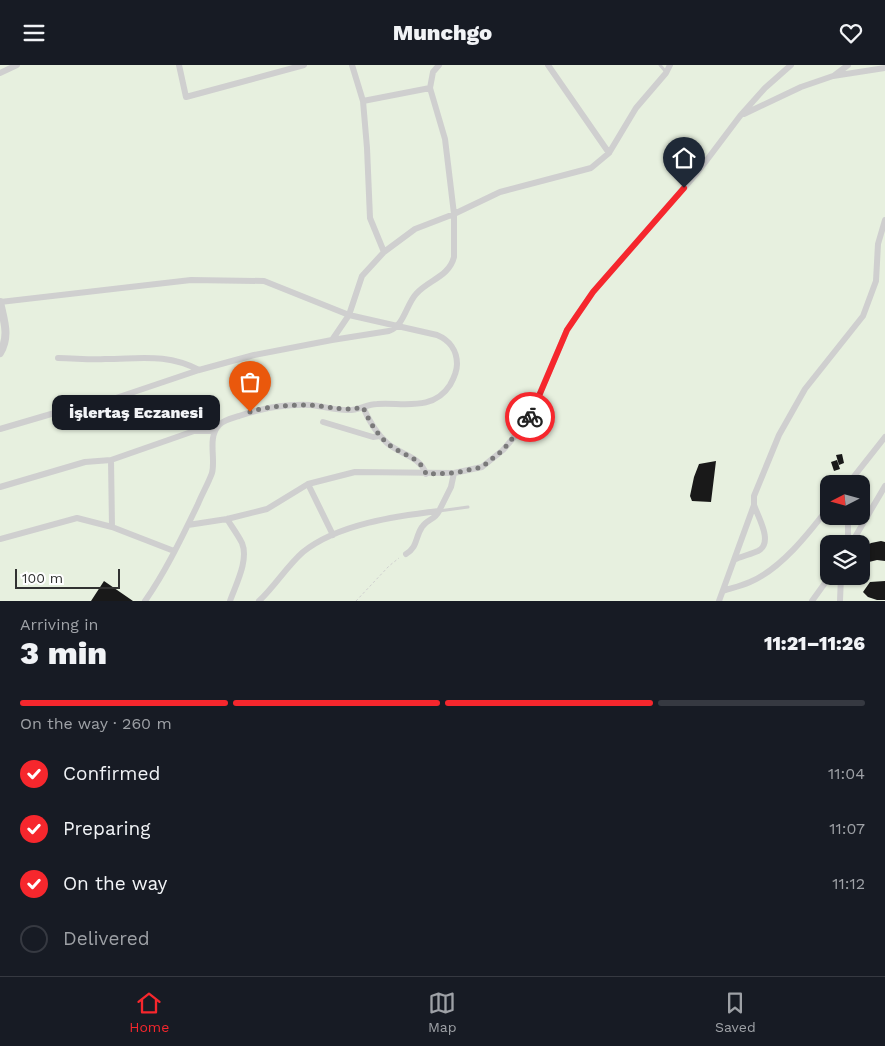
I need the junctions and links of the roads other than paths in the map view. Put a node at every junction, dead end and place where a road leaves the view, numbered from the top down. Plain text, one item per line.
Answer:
1 (17, 65) edge
2 (179, 65) edge
3 (304, 65) edge
4 (352, 65) edge
5 (439, 65) edge
6 (548, 65) edge
7 (660, 65) edge
8 (670, 65) edge
9 (791, 65) edge
10 (848, 65) edge
11 (885, 68) edge
12 (0, 73) edge
13 (666, 73) junction
14 (833, 76) junction
15 (430, 89) junction
16 (363, 101) junction
17 (740, 116) junction
18 (609, 153) junction
19 (454, 214) junction
20 (885, 220) edge
21 (384, 251) junction
22 (0, 302) edge
23 (349, 315) junction
24 (399, 325) junction
25 (332, 340) junction
26 (0, 353) edge
27 (58, 358) dead end
28 (199, 370) junction
29 (363, 407) junction
30 (323, 422) dead end
31 (0, 429) edge
32 (215, 431) junction
33 (380, 436) junction
34 (885, 437) edge
35 (110, 459) junction
36 (454, 473) junction
37 (426, 474) junction
38 (855, 475) edge
39 (308, 484) junction
40 (885, 486) edge
41 (0, 487) edge
42 (754, 505) junction
43 (468, 507) dead end
44 (439, 511) junction
45 (227, 519) junction
46 (820, 519) edge
47 (188, 525) junction
48 (112, 527) junction
49 (333, 535) junction
50 (855, 535) edge
51 (0, 539) edge
52 (174, 551) junction
53 (406, 554) road end
54 (736, 559) junction
55 (824, 585) edge
56 (841, 585) edge
57 (723, 591) junction
58 (145, 601) edge
59 (230, 601) edge
60 (259, 601) edge
61 (720, 601) edge
62 (812, 601) edge
63 (840, 601) edge

1 - 12 street
2 - 3 street
4 - 16 street
5 - 15 street
6 - 18 street
7 - 13 lane
8 - 13 street
9 - 17 street
10 - 14 street
11 - 14 street
13 - 18 street
14 - 17 street
15 - 16 street
15 - 19 street
16 - 21 street
17 - 36 street
18 - 19 street
19 - 21 street
19 - 24 street
20 - 42 street
21 - 23 street
22 - 23 street
22 - 26 street
23 - 24 street
23 - 25 street
24 - 25 street
24 - 29 street
25 - 28 street
27 - 28 street
28 - 31 street
29 - 32 street
29 - 33 street
30 - 33 street
32 - 35 street
32 - 47 street
33 - 37 street
34 - 38 street
35 - 41 street
35 - 48 street
36 - 37 street
36 - 44 street
37 - 39 street
39 - 45 street
39 - 49 street
40 - 50 street
42 - 54 street
42 - 54 street
43 - 44 lane
44 - 49 street
44 - 53 street
45 - 47 street
45 - 59 street
46 - 57 street
47 - 52 street
48 - 51 street
48 - 52 street
49 - 60 street
52 - 58 street
54 - 57 street
55 - 62 street
56 - 63 street
57 - 61 street

